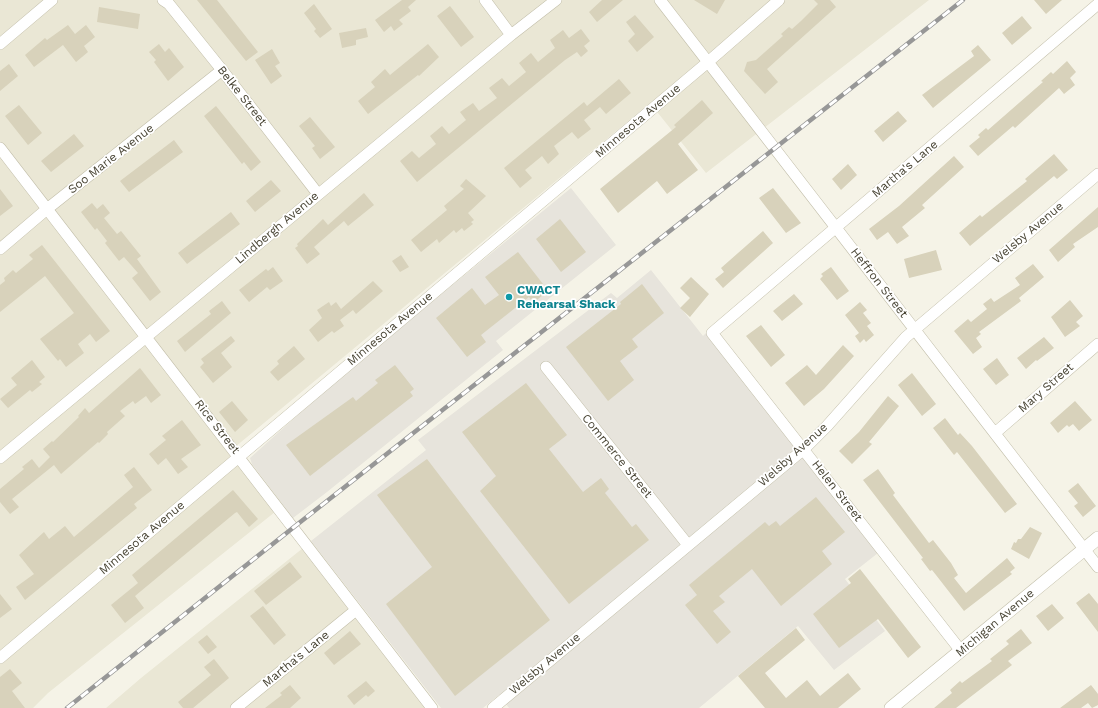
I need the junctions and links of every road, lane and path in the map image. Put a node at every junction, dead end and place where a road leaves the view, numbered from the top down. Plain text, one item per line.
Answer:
1 (52, 0) edge
2 (163, 0) edge
3 (485, 0) edge
4 (556, 0) edge
5 (660, 0) edge
6 (779, 0) edge
7 (1098, 4) edge
8 (511, 35) junction
9 (0, 44) edge
10 (708, 62) junction
11 (222, 70) junction
12 (0, 148) edge
13 (1098, 174) edge
14 (318, 194) junction
15 (47, 209) junction
16 (836, 228) junction
17 (0, 249) edge
18 (915, 329) junction
19 (712, 332) joint
20 (146, 337) junction
21 (1098, 344) edge
22 (546, 367) dead end
23 (994, 433) junction
24 (804, 448) junction
25 (239, 456) junction
26 (0, 458) edge
27 (1098, 538) edge
28 (688, 545) junction
29 (1084, 549) junction
30 (1098, 567) edge
31 (356, 610) junction
32 (961, 651) junction
33 (0, 658) edge
34 (236, 708) edge
35 (432, 708) edge
36 (493, 708) edge
37 (891, 708) edge

1 - 9 street
2 - 11 street, Belke Street
3 - 8 street
4 - 8 street, Lindbergh Avenue
5 - 10 street, Heffron Street
6 - 10 street, Minnesota Avenue
7 - 16 street, Martha's Lane
8 - 14 street, Lindbergh Avenue
10 - 16 street, Heffron Street
10 - 25 street, Minnesota Avenue
11 - 14 street, Belke Street
11 - 15 street, Soo Marie Avenue
12 - 15 street, Rice Street
13 - 18 street, Welsby Avenue
14 - 20 street, Lindbergh Avenue
15 - 17 street, Soo Marie Avenue
15 - 20 street, Rice Street
16 - 18 street, Heffron Street
16 - 19 street, Martha's Lane
18 - 23 street, Heffron Street
18 - 24 street, Welsby Avenue
19 - 24 street, Helen Street
20 - 25 street, Rice Street
20 - 26 street, Lindbergh Avenue
21 - 23 street, Mary Street
22 - 28 street, Commerce Street
23 - 29 street, Heffron Street
24 - 28 street, Welsby Avenue
24 - 32 street, Helen Street
25 - 31 street, Rice Street
25 - 33 street, Minnesota Avenue
27 - 29 street, Michigan Avenue
28 - 36 street, Welsby Avenue
29 - 30 street, Heffron Street
29 - 32 street, Michigan Avenue
31 - 34 street, Martha's Lane
31 - 35 street, Rice Street
32 - 37 street, Michigan Avenue

